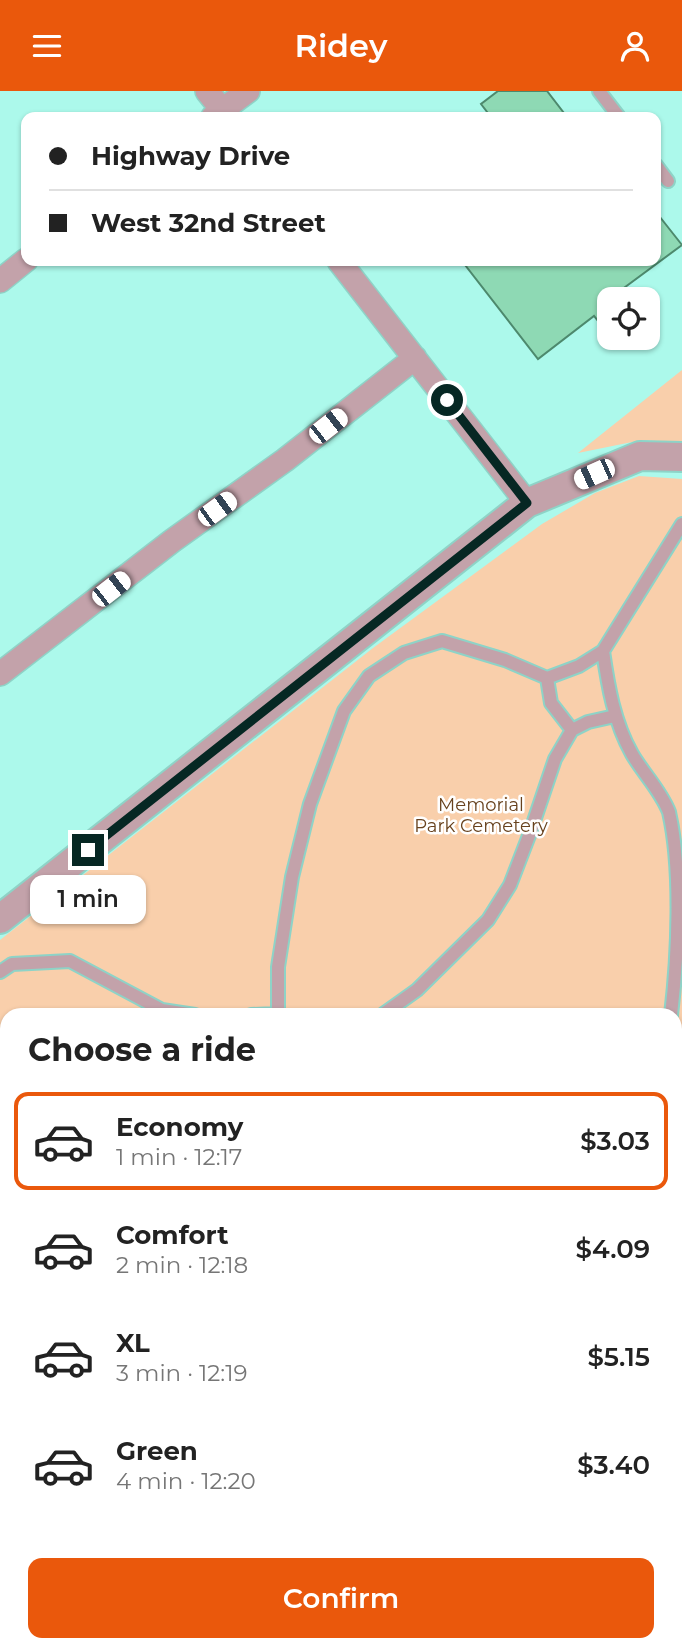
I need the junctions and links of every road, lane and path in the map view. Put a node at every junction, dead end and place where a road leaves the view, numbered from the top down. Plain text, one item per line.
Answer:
1 (207, 91) edge
2 (248, 91) edge
3 (599, 91) edge
4 (219, 112) edge
5 (224, 112) edge
6 (615, 112) edge
7 (661, 172) edge
8 (668, 181) dead end
9 (21, 264) edge
10 (343, 266) edge
11 (0, 281) edge
12 (415, 358) junction
13 (682, 457) edge
14 (527, 503) junction
15 (682, 524) edge
16 (603, 651) junction
17 (0, 674) edge
18 (547, 678) junction
19 (615, 716) junction
20 (572, 730) junction
21 (0, 919) edge
22 (0, 972) edge
23 (158, 1008) edge
24 (278, 1008) edge
25 (392, 1008) edge
26 (672, 1008) edge

1 - 4 street
2 - 5 street
3 - 6 lane
7 - 8 lane
9 - 11 street
10 - 12 street
12 - 14 street
12 - 17 street
13 - 14 street
14 - 21 street
15 - 16 lane
16 - 18 lane
16 - 19 lane
18 - 20 lane
18 - 24 lane
19 - 20 lane
19 - 26 lane
20 - 25 lane
22 - 23 lane

